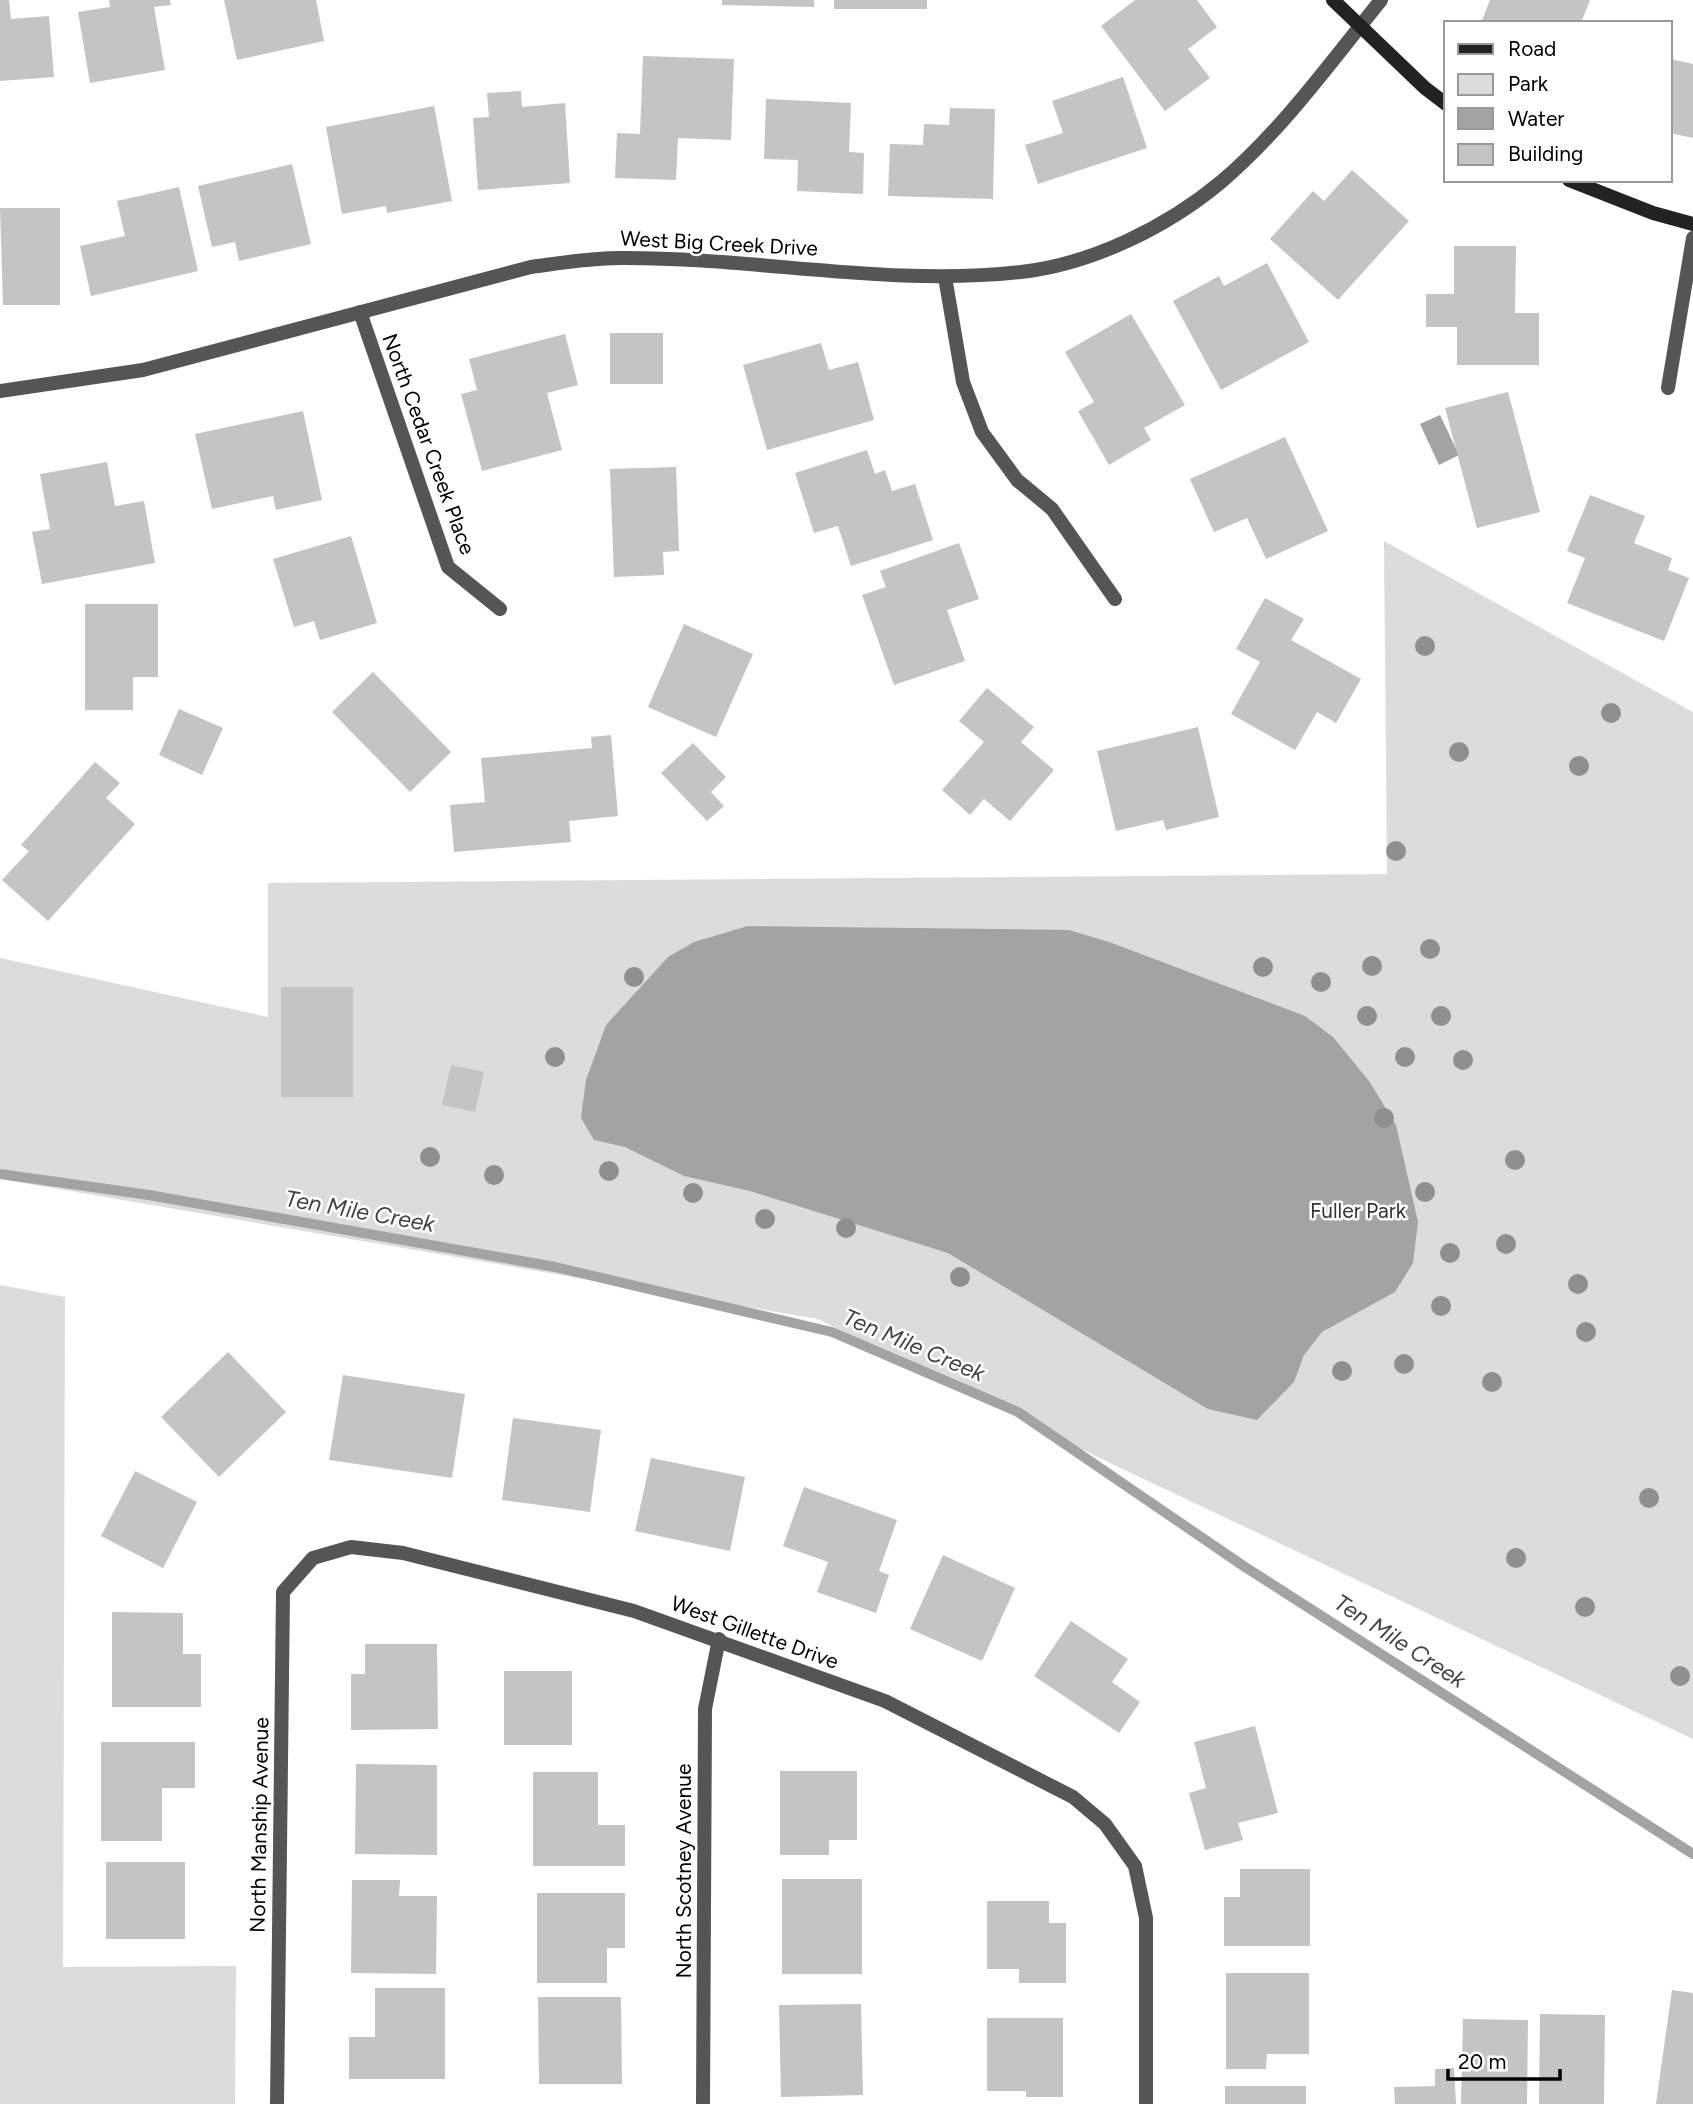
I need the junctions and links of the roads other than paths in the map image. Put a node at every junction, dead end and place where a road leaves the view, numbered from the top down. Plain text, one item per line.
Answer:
1 (1333, 0) edge
2 (1381, 0) edge
3 (1360, 27) junction
4 (1444, 102) edge
5 (1574, 182) edge
6 (1693, 224) edge
7 (1693, 238) edge
8 (946, 277) junction
9 (360, 312) junction
10 (1668, 388) dead end
11 (0, 391) edge
12 (1115, 599) dead end
13 (500, 609) dead end
14 (313, 1558) joint
15 (719, 1639) junction
16 (277, 2104) edge
17 (703, 2104) edge
18 (1146, 2104) edge

1 - 3 street
2 - 3 street, West Big Creek Drive
3 - 4 street
3 - 8 street, West Big Creek Drive
5 - 6 street
7 - 10 street
8 - 9 street, West Big Creek Drive
8 - 12 street
9 - 11 street, West Big Creek Drive
9 - 13 street, North Cedar Creek Place
14 - 15 street, West Gillette Drive
14 - 16 street, North Manship Avenue
15 - 17 street, North Scotney Avenue
15 - 18 street, West Gillette Drive

